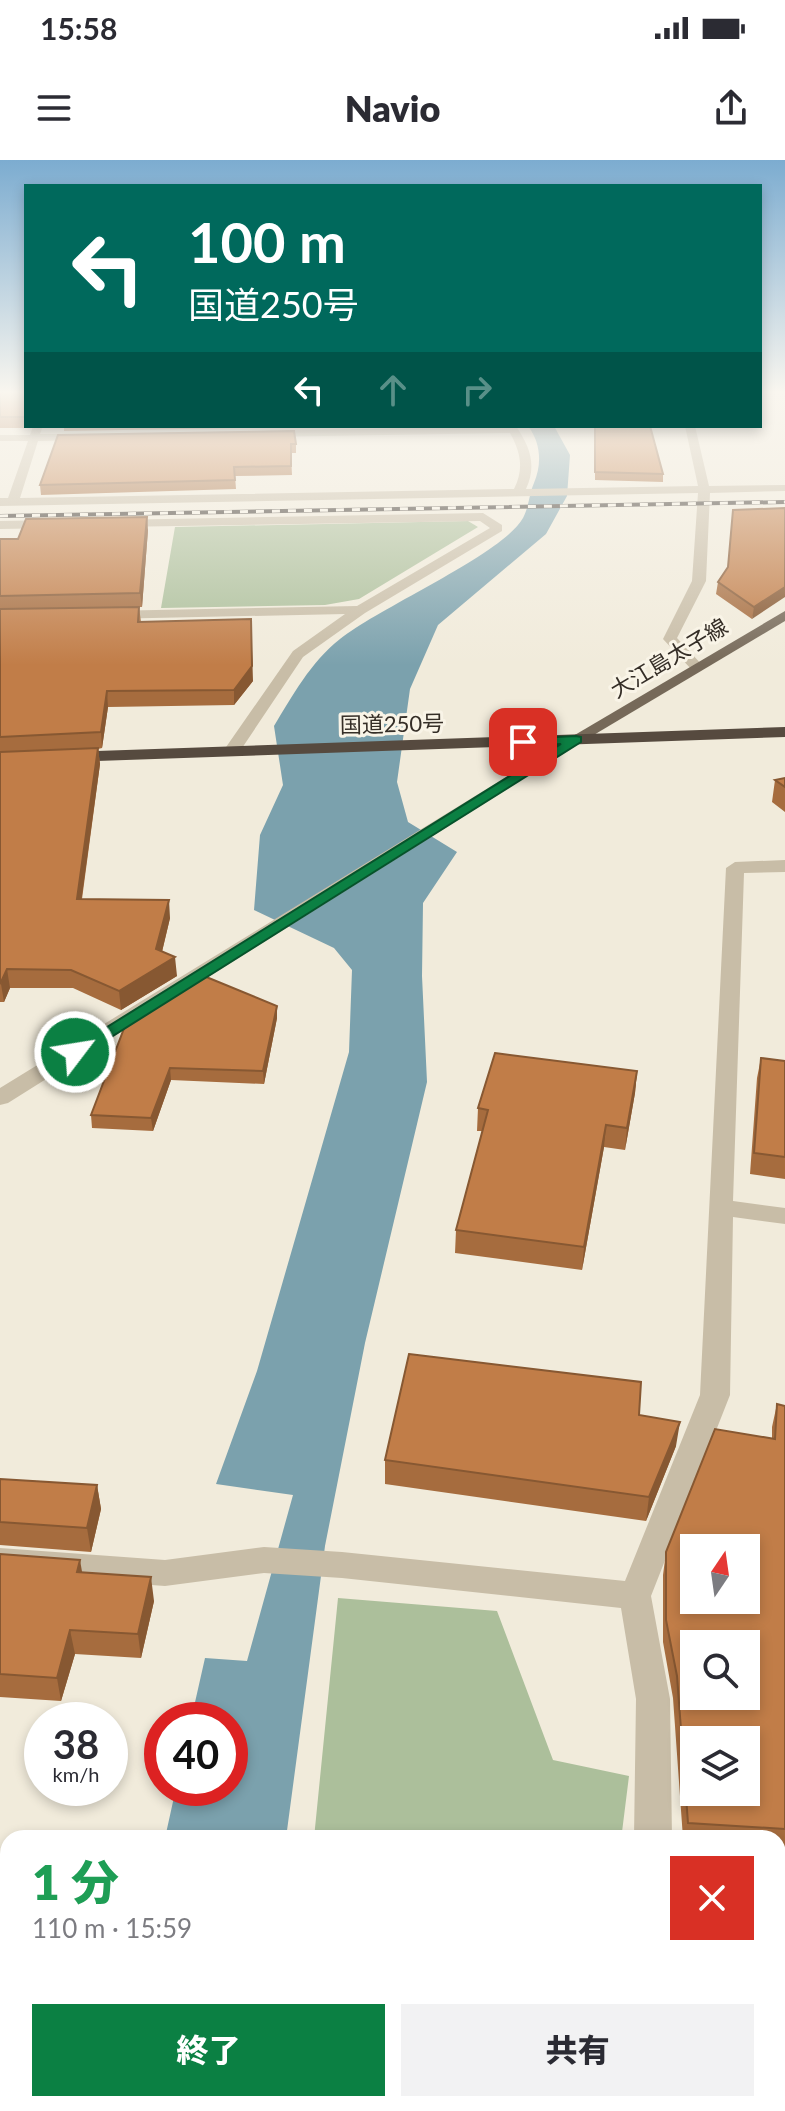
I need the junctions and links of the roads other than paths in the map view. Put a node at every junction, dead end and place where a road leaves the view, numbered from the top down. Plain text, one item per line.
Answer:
1 (15, 483) edge
2 (524, 483) edge
3 (703, 483) edge
4 (785, 488) edge
5 (704, 489) junction
6 (518, 493) junction
7 (7, 502) edge
8 (109, 523) edge
9 (78, 524) edge
10 (0, 525) edge
11 (360, 610) junction
12 (89, 615) edge
13 (785, 615) edge
14 (697, 667) junction
15 (785, 732) edge
16 (576, 739) junction
17 (232, 750) junction
18 (46, 758) edge
19 (785, 866) edge
20 (0, 1098) edge
21 (720, 1207) junction
22 (785, 1216) edge
23 (0, 1561) edge
24 (635, 1596) junction
25 (653, 1830) edge

1 - 7 street
2 - 6 street
3 - 5 street
4 - 5 street
5 - 6 street
5 - 14 street
6 - 7 street
8 - 11 street
9 - 10 street
11 - 12 street
11 - 17 street
13 - 14 main road, 大江島太子線
14 - 16 main road, 大江島太子線
15 - 16 highway, 国道250号
16 - 17 highway, 国道250号
16 - 20 street
17 - 18 highway, 国道250号
19 - 21 street
21 - 22 street
21 - 24 street
23 - 24 street
24 - 25 street

